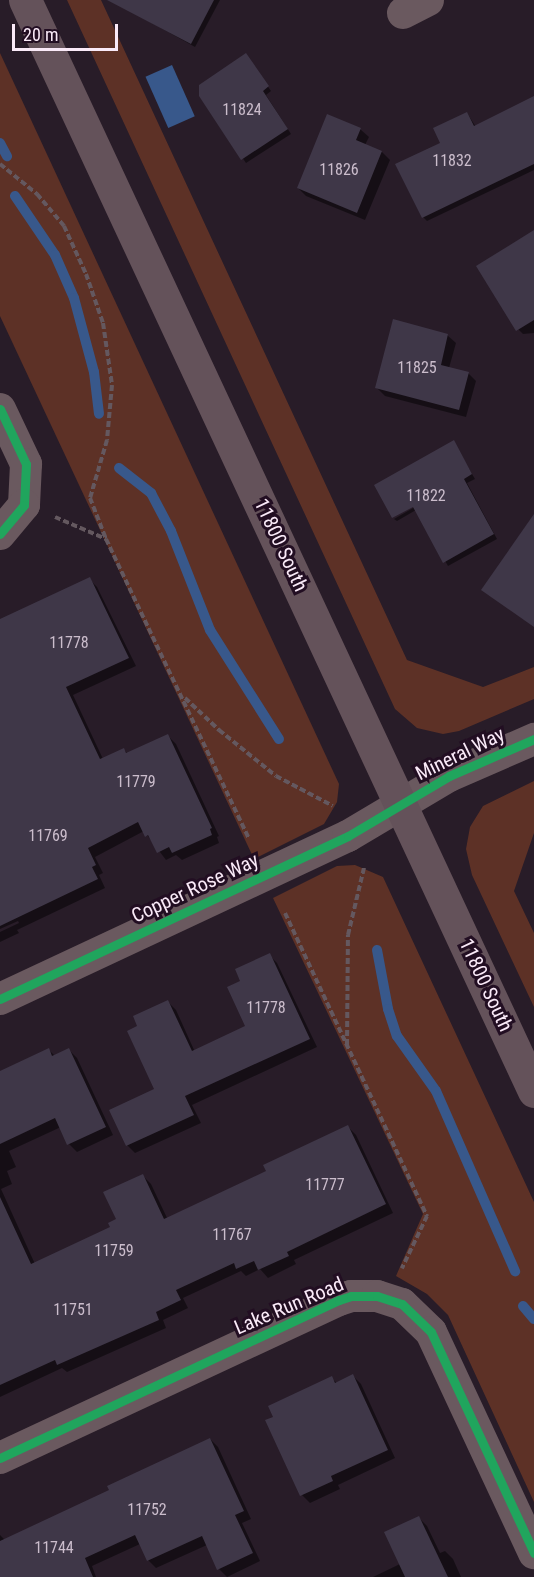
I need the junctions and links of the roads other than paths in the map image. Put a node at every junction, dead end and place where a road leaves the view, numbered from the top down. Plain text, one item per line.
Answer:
1 (25, 0) edge
2 (0, 409) edge
3 (0, 534) edge
4 (534, 739) edge
5 (402, 804) junction
6 (0, 999) edge
7 (534, 1091) edge
8 (0, 1458) edge
9 (534, 1553) edge

1 - 5 main road, 11800 South
2 - 3 street
4 - 5 street, Mineral Way
5 - 6 street, Copper Rose Way
5 - 7 main road, 11800 South
8 - 9 street, Lake Run Road

